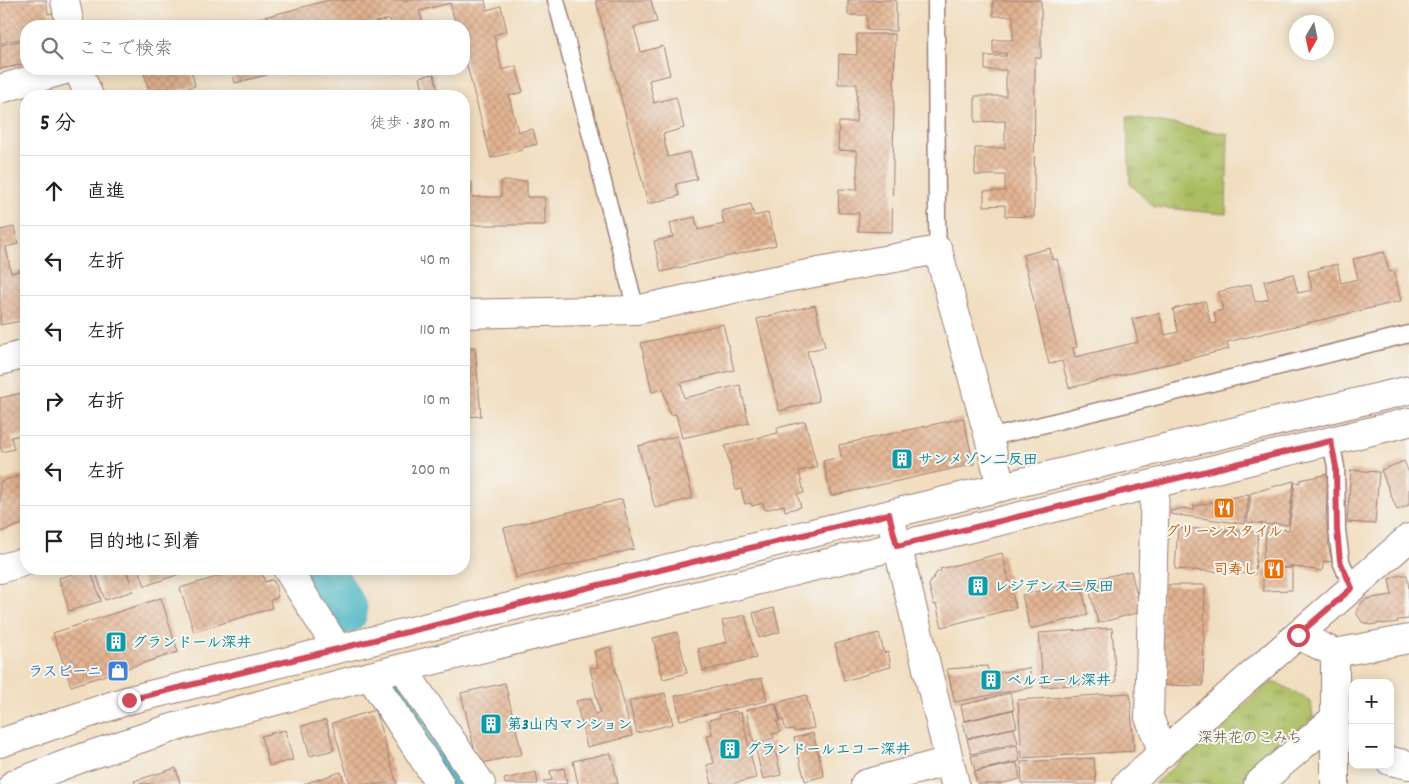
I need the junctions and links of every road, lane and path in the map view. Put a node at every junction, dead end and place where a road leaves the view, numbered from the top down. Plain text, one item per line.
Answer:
1 (66, 0) edge
2 (556, 0) edge
3 (936, 0) edge
4 (69, 20) edge
5 (48, 75) edge
6 (80, 75) edge
7 (0, 89) edge
8 (87, 90) edge
9 (938, 250) junction
10 (636, 310) junction
11 (470, 314) edge
12 (1409, 334) edge
13 (20, 356) edge
14 (0, 361) edge
15 (1409, 390) edge
16 (1409, 422) edge
17 (989, 438) junction
18 (1331, 441) junction
19 (1155, 484) junction
20 (1001, 487) junction
21 (889, 514) junction
22 (1409, 538) edge
23 (897, 546) junction
24 (20, 563) edge
25 (0, 569) edge
26 (291, 575) edge
27 (1352, 588) junction
28 (1298, 635) junction
29 (1409, 639) edge
30 (337, 648) junction
31 (1335, 653) junction
32 (404, 668) junction
33 (370, 676) junction
34 (1336, 716) junction
35 (0, 743) edge
36 (1344, 752) edge
37 (1163, 753) junction
38 (1394, 762) edge
39 (1409, 765) edge
40 (952, 772) edge
41 (14, 784) edge
42 (440, 784) edge
43 (481, 784) edge
44 (865, 784) edge
45 (1127, 784) edge
46 (1258, 784) edge
47 (1335, 784) edge

1 - 4 street
2 - 10 lane
3 - 9 lane
5 - 7 street
6 - 8 street
9 - 10 street
9 - 17 street
10 - 11 street
12 - 17 lane
13 - 14 street
15 - 20 street
16 - 18 street
17 - 20 street
18 - 19 street
18 - 27 lane
19 - 23 street
19 - 37 street
20 - 21 street
21 - 23 street
21 - 30 street
22 - 27 street
23 - 32 street
23 - 40 street
24 - 25 street
26 - 30 street
27 - 28 street
28 - 31 street
28 - 37 street
29 - 31 street
30 - 35 street
31 - 34 street
32 - 33 street
32 - 43 street
33 - 41 street
33 - 42 street
34 - 36 street
34 - 46 street
36 - 47 street
37 - 45 street
38 - 39 street
40 - 44 street

